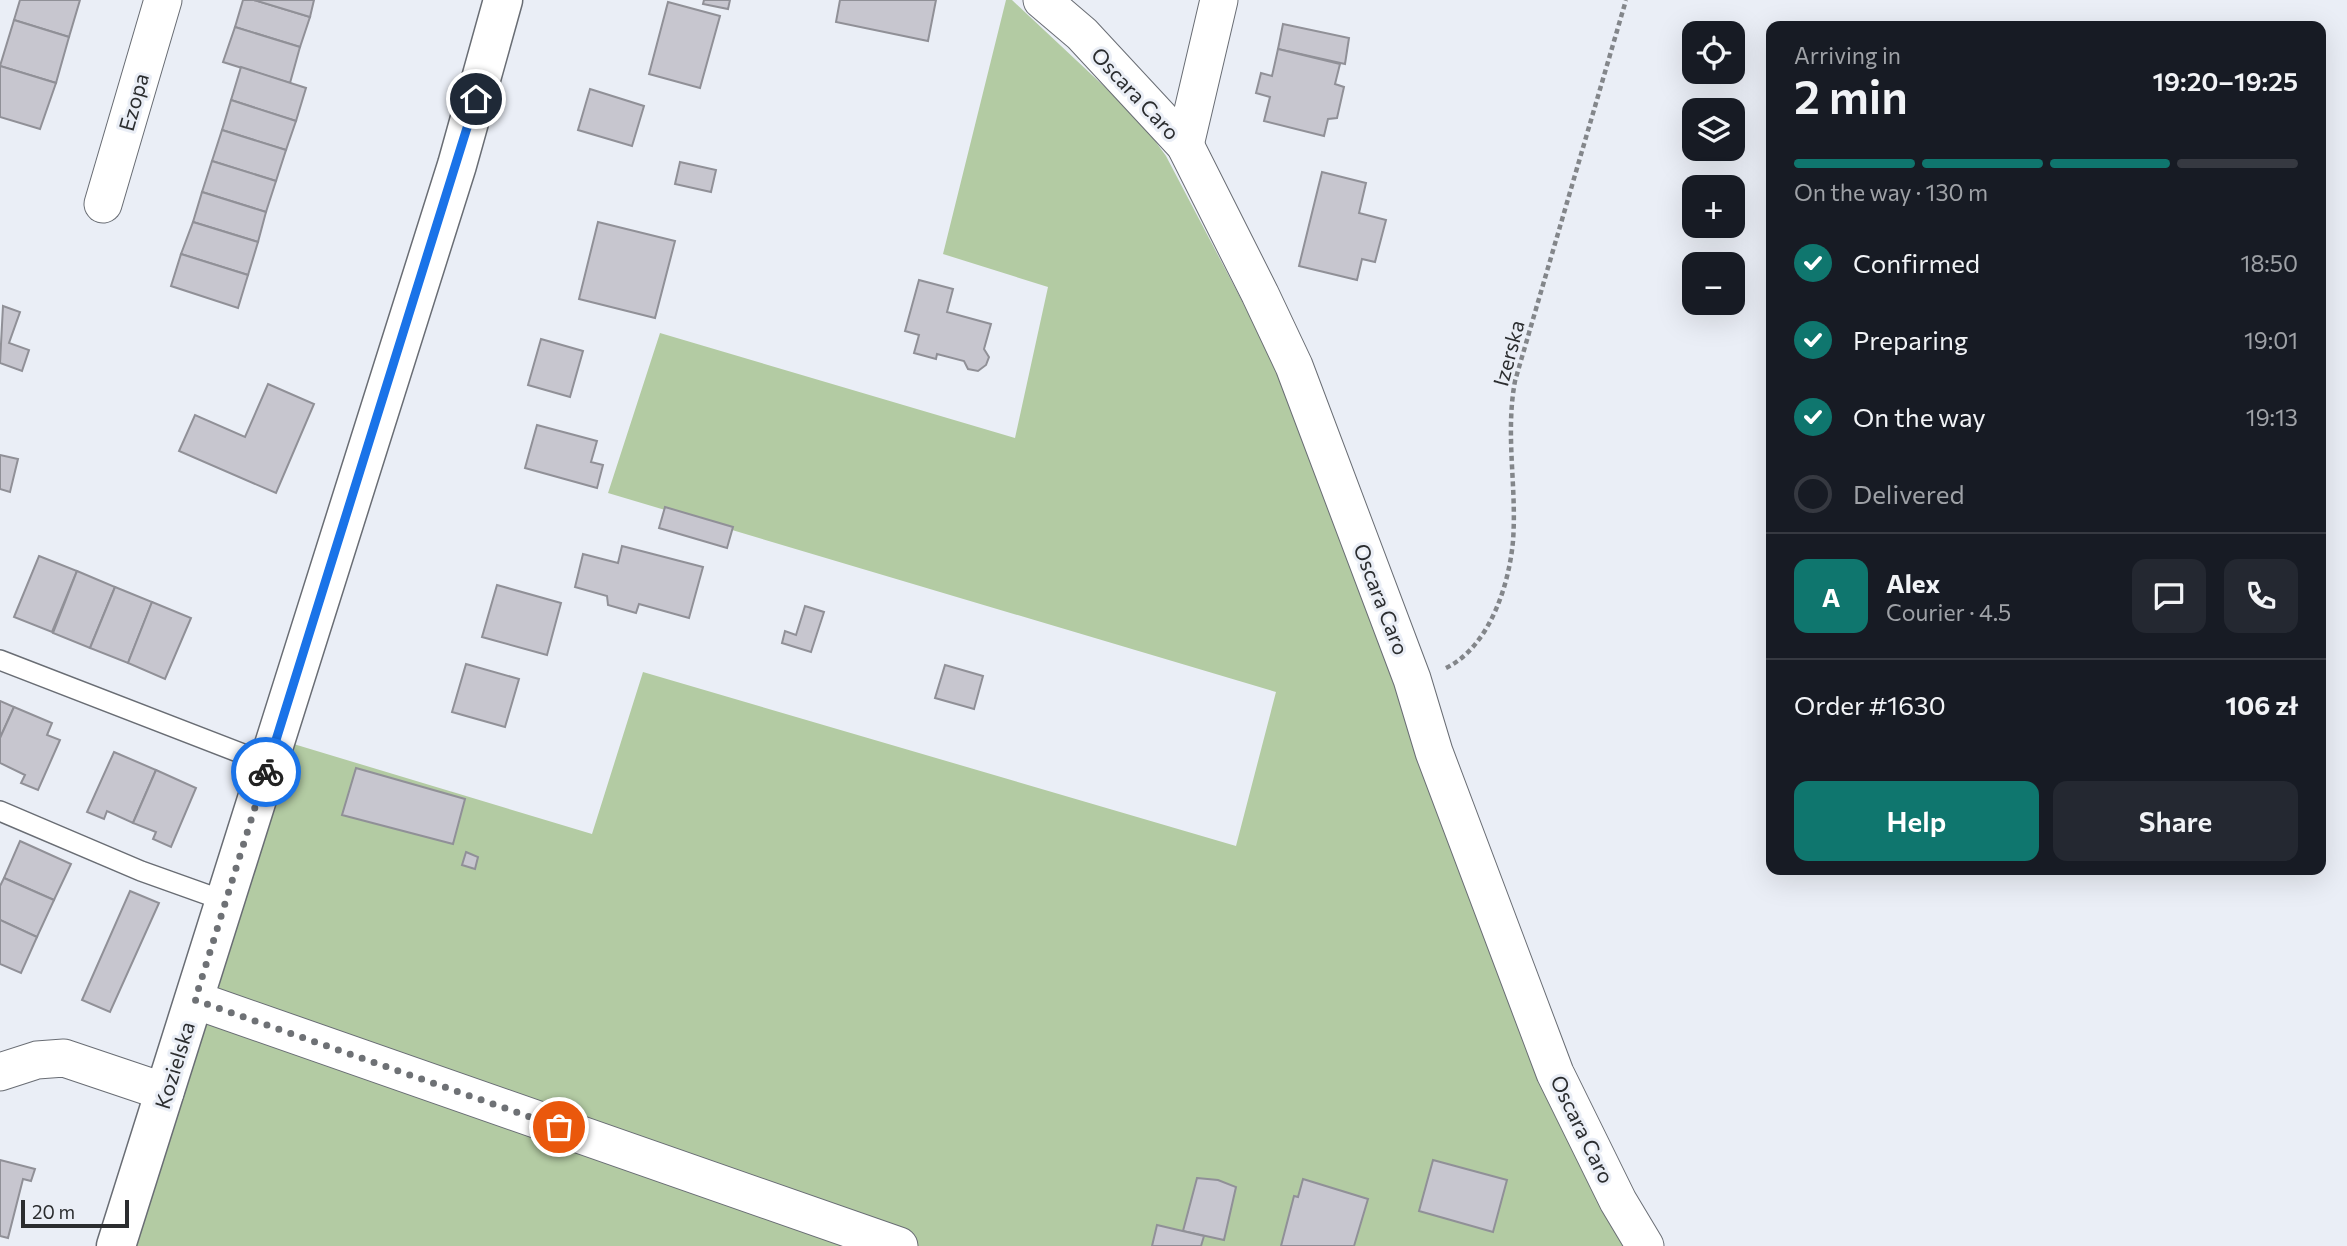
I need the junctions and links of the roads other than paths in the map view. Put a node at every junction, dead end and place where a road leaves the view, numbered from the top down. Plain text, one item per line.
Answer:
1 (163, 0) edge
2 (503, 0) edge
3 (1042, 0) edge
4 (1219, 0) edge
5 (1185, 145) junction
6 (103, 204) dead end
7 (0, 660) edge
8 (269, 764) junction
9 (0, 811) edge
10 (225, 901) junction
11 (195, 1000) junction
12 (0, 1072) edge
13 (165, 1092) junction
14 (116, 1246) edge
15 (900, 1246) edge
16 (1645, 1246) edge

1 - 6 street, Ezopa
2 - 8 street, Kozielska
3 - 5 street, Oscara Caro
4 - 5 street
5 - 16 street, Oscara Caro
7 - 8 lane
8 - 10 street, Kozielska
9 - 10 lane
10 - 11 street, Kozielska
11 - 13 street, Kozielska
11 - 15 street
12 - 13 street
13 - 14 street, Kozielska

